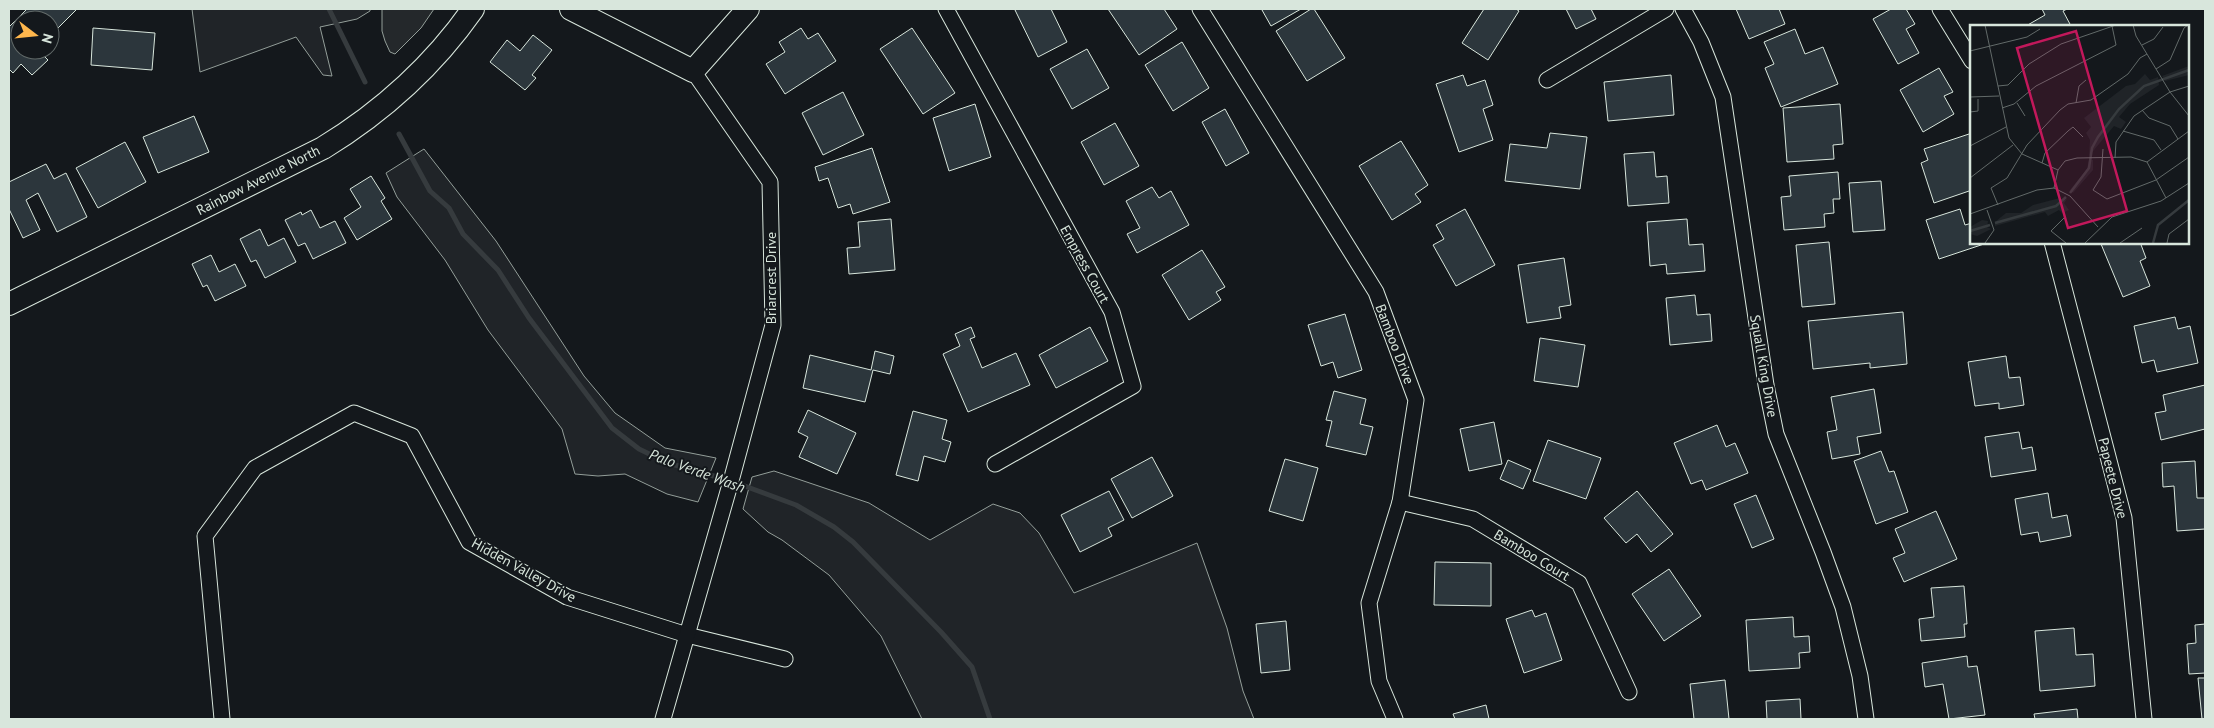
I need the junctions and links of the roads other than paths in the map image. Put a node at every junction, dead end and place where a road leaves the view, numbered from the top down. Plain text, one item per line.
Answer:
1 (472, 9) edge
2 (571, 9) edge
3 (748, 9) edge
4 (946, 9) edge
5 (1200, 9) edge
6 (1666, 9) edge
7 (1683, 9) edge
8 (1940, 9) edge
9 (1970, 58) edge
10 (693, 71) junction
11 (1547, 80) dead end
12 (2053, 244) edge
13 (9, 304) edge
14 (995, 464) dead end
15 (1400, 502) junction
16 (687, 636) junction
17 (785, 659) dead end
18 (1629, 692) dead end
19 (222, 719) edge
20 (663, 719) edge
21 (1395, 719) edge
22 (1866, 719) edge
23 (2144, 719) edge

1 - 13 street, Rainbow Avenue North
2 - 10 street, Briarcrest Drive
3 - 10 street
4 - 14 street, Empress Court
5 - 15 street, Bamboo Drive
6 - 11 street
7 - 22 street, Squall King Drive
8 - 9 street
10 - 16 street, Briarcrest Drive
12 - 23 street, Papeete Drive
15 - 18 street, Bamboo Court
15 - 21 street, Bamboo Drive
16 - 17 street
16 - 19 street, Hidden Valley Drive
16 - 20 street, Briarcrest Drive

